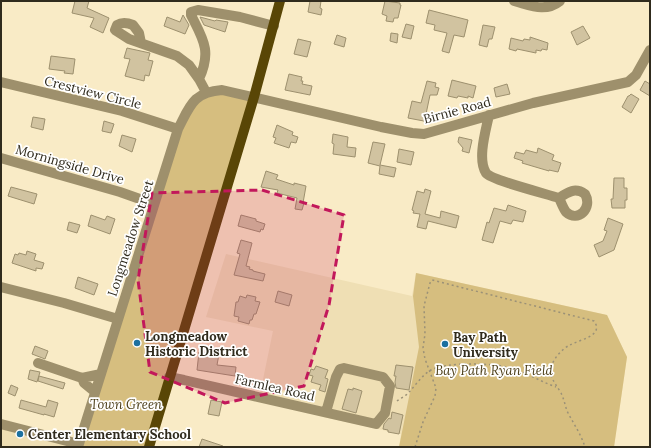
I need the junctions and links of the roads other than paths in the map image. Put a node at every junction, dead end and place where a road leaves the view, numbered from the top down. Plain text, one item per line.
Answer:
1 (280, 1) edge
2 (514, 1) edge
3 (560, 1) edge
4 (274, 26) junction
5 (141, 43) dead end
6 (650, 50) edge
7 (199, 79) junction
8 (1, 82) edge
9 (206, 92) junction
10 (254, 97) junction
11 (489, 115) junction
12 (178, 129) junction
13 (1, 158) edge
14 (559, 198) dead end
15 (154, 204) junction
16 (1, 287) edge
17 (118, 319) junction
18 (38, 364) dead end
19 (101, 374) junction
20 (169, 377) junction
21 (82, 378) junction
22 (95, 392) junction
23 (326, 412) junction
24 (1, 424) edge
25 (78, 445) edge
26 (149, 447) edge

1 - 4 main road
2 - 3 street
4 - 7 street
4 - 10 main road
5 - 7 street
6 - 11 street, Birnie Road
7 - 9 street
8 - 12 street, Crestview Circle
9 - 10 street
9 - 12 street, Longmeadow Street
10 - 11 street, Birnie Road
10 - 20 main road
11 - 14 street
12 - 15 street, Longmeadow Street
13 - 15 street, Morningside Drive
15 - 17 street, Longmeadow Street
16 - 17 street
17 - 19 street, Longmeadow Street
18 - 21 street
19 - 21 street
19 - 22 street, Longmeadow Street
20 - 23 street, Farmlea Road
20 - 26 main road
21 - 22 street
22 - 25 street, Longmeadow Street
23 - 23 street, Farmlea Road
24 - 25 street

